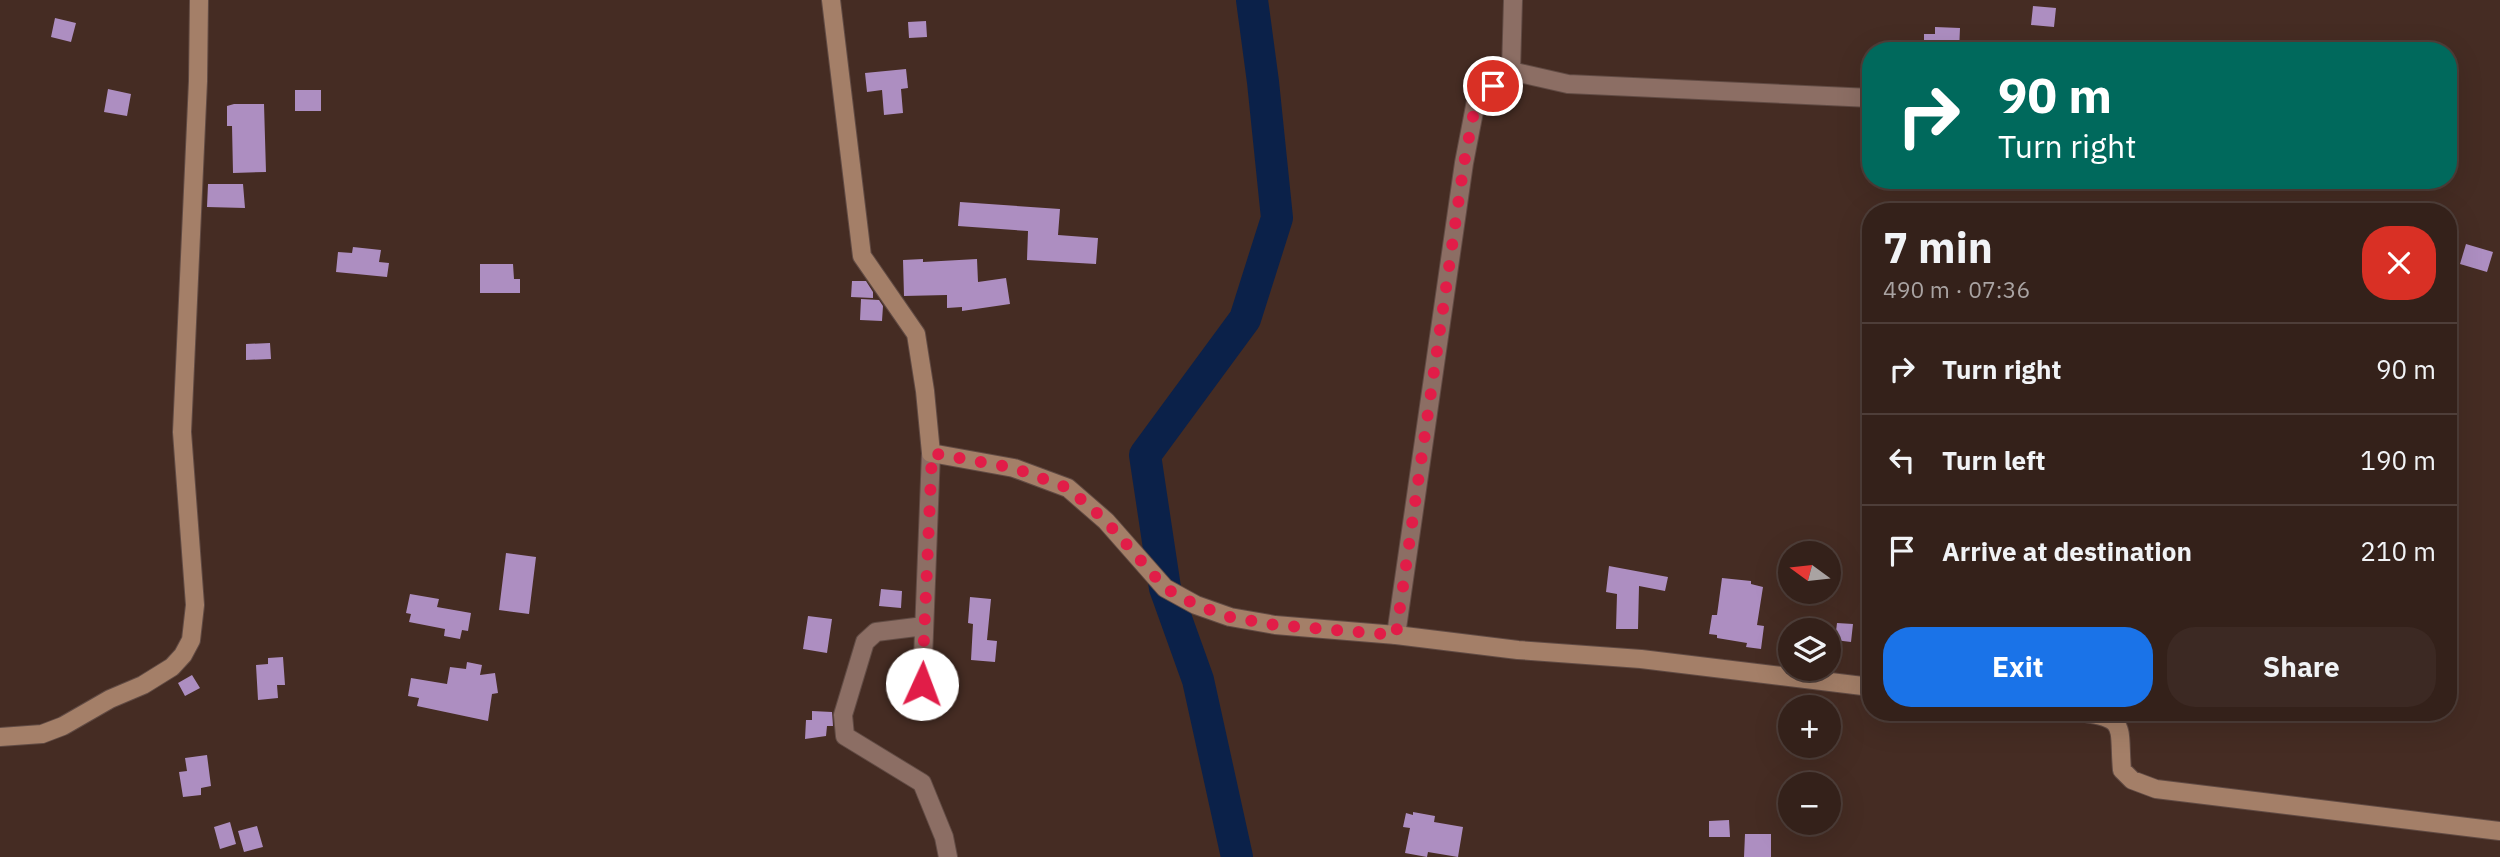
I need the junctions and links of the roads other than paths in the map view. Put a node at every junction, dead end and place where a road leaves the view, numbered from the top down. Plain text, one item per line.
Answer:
1 (199, 0) edge
2 (831, 0) edge
3 (1513, 0) edge
4 (1511, 71) junction
5 (1862, 98) edge
6 (932, 453) junction
7 (924, 626) junction
8 (1396, 635) junction
9 (922, 684) dead end
10 (1862, 686) edge
11 (2114, 721) edge
12 (0, 737) edge
13 (2500, 831) edge
14 (948, 857) edge

1 - 12 main road
2 - 6 main road
3 - 4 street
4 - 5 street
4 - 8 street
6 - 7 street
6 - 8 main road
7 - 9 street
7 - 14 street
8 - 10 main road
11 - 13 main road

